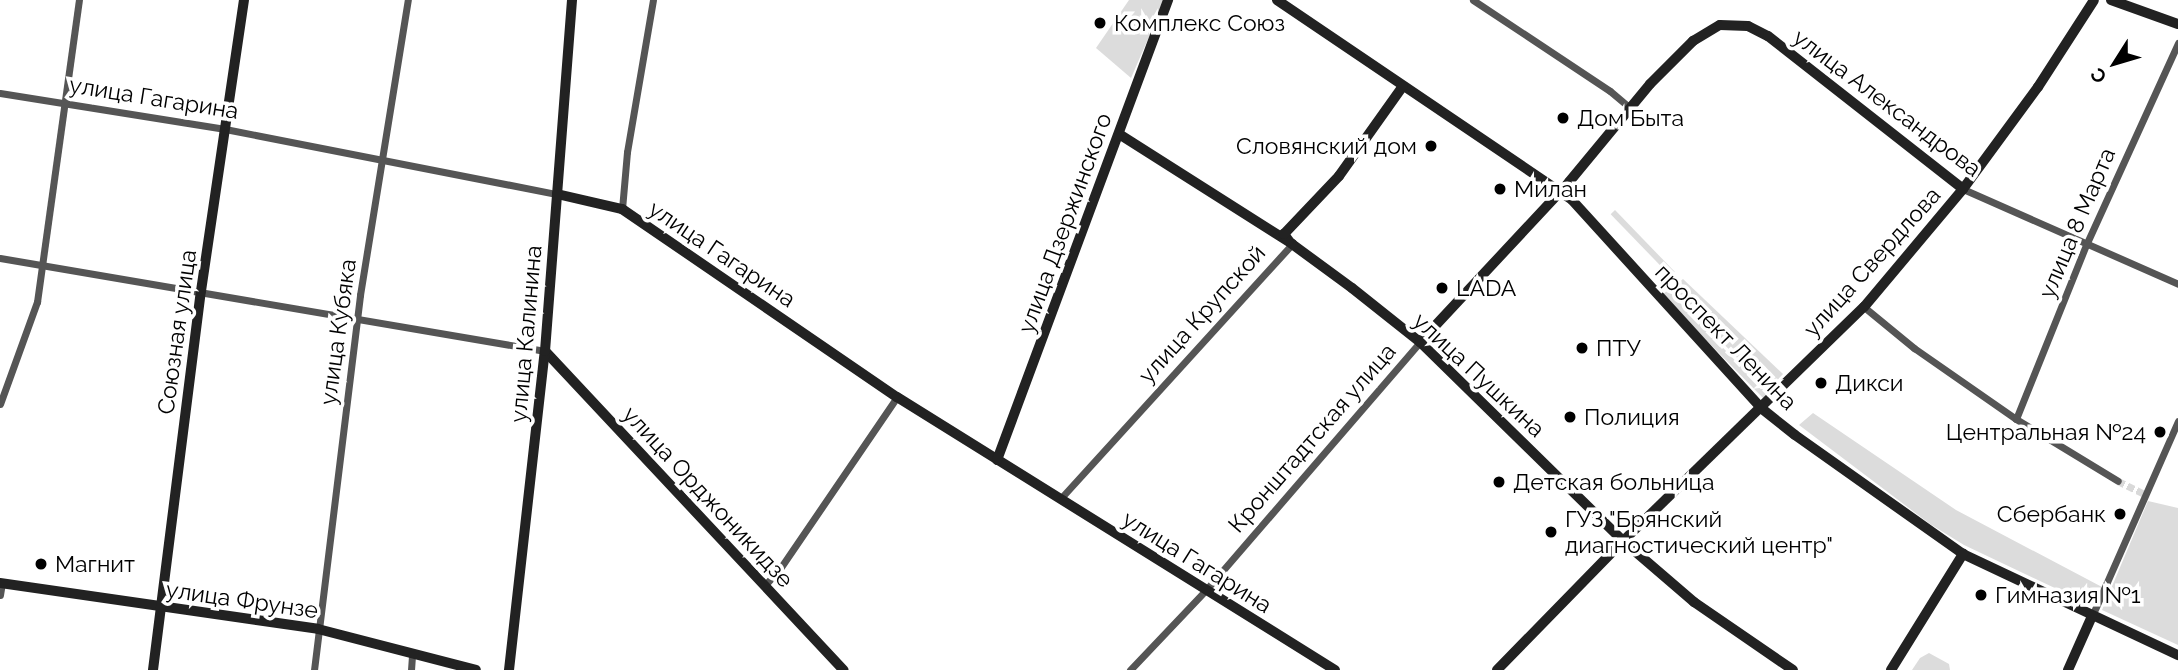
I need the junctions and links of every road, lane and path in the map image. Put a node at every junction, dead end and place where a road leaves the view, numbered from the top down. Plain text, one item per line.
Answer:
1 (79, 0) edge
2 (244, 0) edge
3 (408, 0) edge
4 (572, 0) edge
5 (653, 0) edge
6 (1168, 0) edge
7 (1277, 0) edge
8 (1473, 0) edge
9 (2094, 0) edge
10 (2111, 0) edge
11 (1726, 24) joint
12 (2178, 24) edge
13 (2178, 43) edge
14 (1403, 86) junction
15 (0, 93) edge
16 (65, 103) junction
17 (1629, 107) junction
18 (225, 129) junction
19 (1119, 134) junction
20 (384, 159) junction
21 (1963, 189) junction
22 (1561, 191) junction
23 (558, 194) junction
24 (622, 209) junction
25 (1292, 244) junction
26 (2086, 246) junction
27 (0, 258) edge
28 (40, 265) junction
29 (2178, 284) edge
30 (201, 291) junction
31 (1864, 307) junction
32 (358, 319) junction
33 (1420, 342) junction
34 (545, 351) junction
35 (897, 397) junction
36 (0, 404) edge
37 (1761, 408) junction
38 (2016, 419) junction
39 (2178, 421) edge
40 (998, 460) junction
41 (2118, 481) tunnel mouth
42 (1061, 498) junction
43 (1623, 541) junction
44 (1963, 554) junction
45 (1, 583) edge
46 (764, 586) junction
47 (1205, 591) junction
48 (0, 595) edge
49 (160, 608) junction
50 (2092, 616) junction
51 (318, 629) junction
52 (412, 654) junction
53 (2178, 655) edge
54 (153, 670) edge
55 (314, 670) edge
56 (411, 670) edge
57 (476, 670) edge
58 (509, 670) edge
59 (843, 670) edge
60 (1130, 670) edge
61 (1335, 670) edge
62 (1497, 670) edge
63 (1793, 670) edge
64 (1891, 670) edge
65 (2068, 670) edge

1 - 16 street
2 - 18 street, Союзная улица
3 - 20 street, улица Кубяка
4 - 23 street, улица Калинина
5 - 24 street
6 - 19 street, улица Дзержинского
7 - 14 street, проспект Ленина
8 - 17 street
9 - 21 street, улица Свердлова
10 - 12 street
11 - 17 street, Кронштадтская улица
11 - 21 street, улица Александрова
13 - 26 street, улица 8 Марта
14 - 22 street, проспект Ленина
14 - 25 street, улица Крупской
15 - 16 street, улица Гагарина
16 - 18 street, улица Гагарина
16 - 28 street
17 - 22 street, Кронштадтская улица
18 - 20 street, улица Гагарина
18 - 30 street, Союзная улица
19 - 25 street, улица Пушкина
19 - 40 street, улица Дзержинского
20 - 23 street, улица Гагарина
20 - 32 street, улица Кубяка
21 - 26 street, улица Александрова
21 - 31 street, улица Свердлова
22 - 33 street, Кронштадтская улица
22 - 37 street, проспект Ленина
23 - 24 street, улица Гагарина
23 - 34 street, улица Калинина
24 - 35 street, улица Гагарина
25 - 33 street, улица Пушкина
25 - 42 street, улица Крупской
26 - 29 street, улица Александрова
26 - 38 street, улица 8 Марта
27 - 28 street
28 - 30 street
28 - 36 street
30 - 32 street
30 - 49 street, Союзная улица
31 - 37 street, улица Свердлова
31 - 38 street
32 - 34 street
32 - 51 street, улица Кубяка
33 - 43 street, улица Пушкина
33 - 47 street, Кронштадтская улица
34 - 46 street, улица Орджоникидзе
34 - 58 street, улица Калинина
35 - 40 street, улица Гагарина
35 - 46 street
37 - 43 street, улица Свердлова
37 - 44 street, проспект Ленина
38 - 41 street
39 - 50 street
40 - 42 street, улица Гагарина
42 - 47 street, улица Гагарина
43 - 62 street, улица Свердлова
43 - 63 street, улица Пушкина
44 - 50 street, проспект Ленина
44 - 64 street
45 - 48 street
45 - 49 street, улица Фрунзе
46 - 59 street, улица Орджоникидзе
47 - 60 street, Кронштадтская улица
47 - 61 street, улица Гагарина
49 - 51 street, улица Фрунзе
49 - 54 street, Союзная улица
50 - 53 street, проспект Ленина
50 - 65 street
51 - 52 street, улица Фрунзе
51 - 55 street, улица Кубяка
52 - 56 street
52 - 57 street, улица Фрунзе

